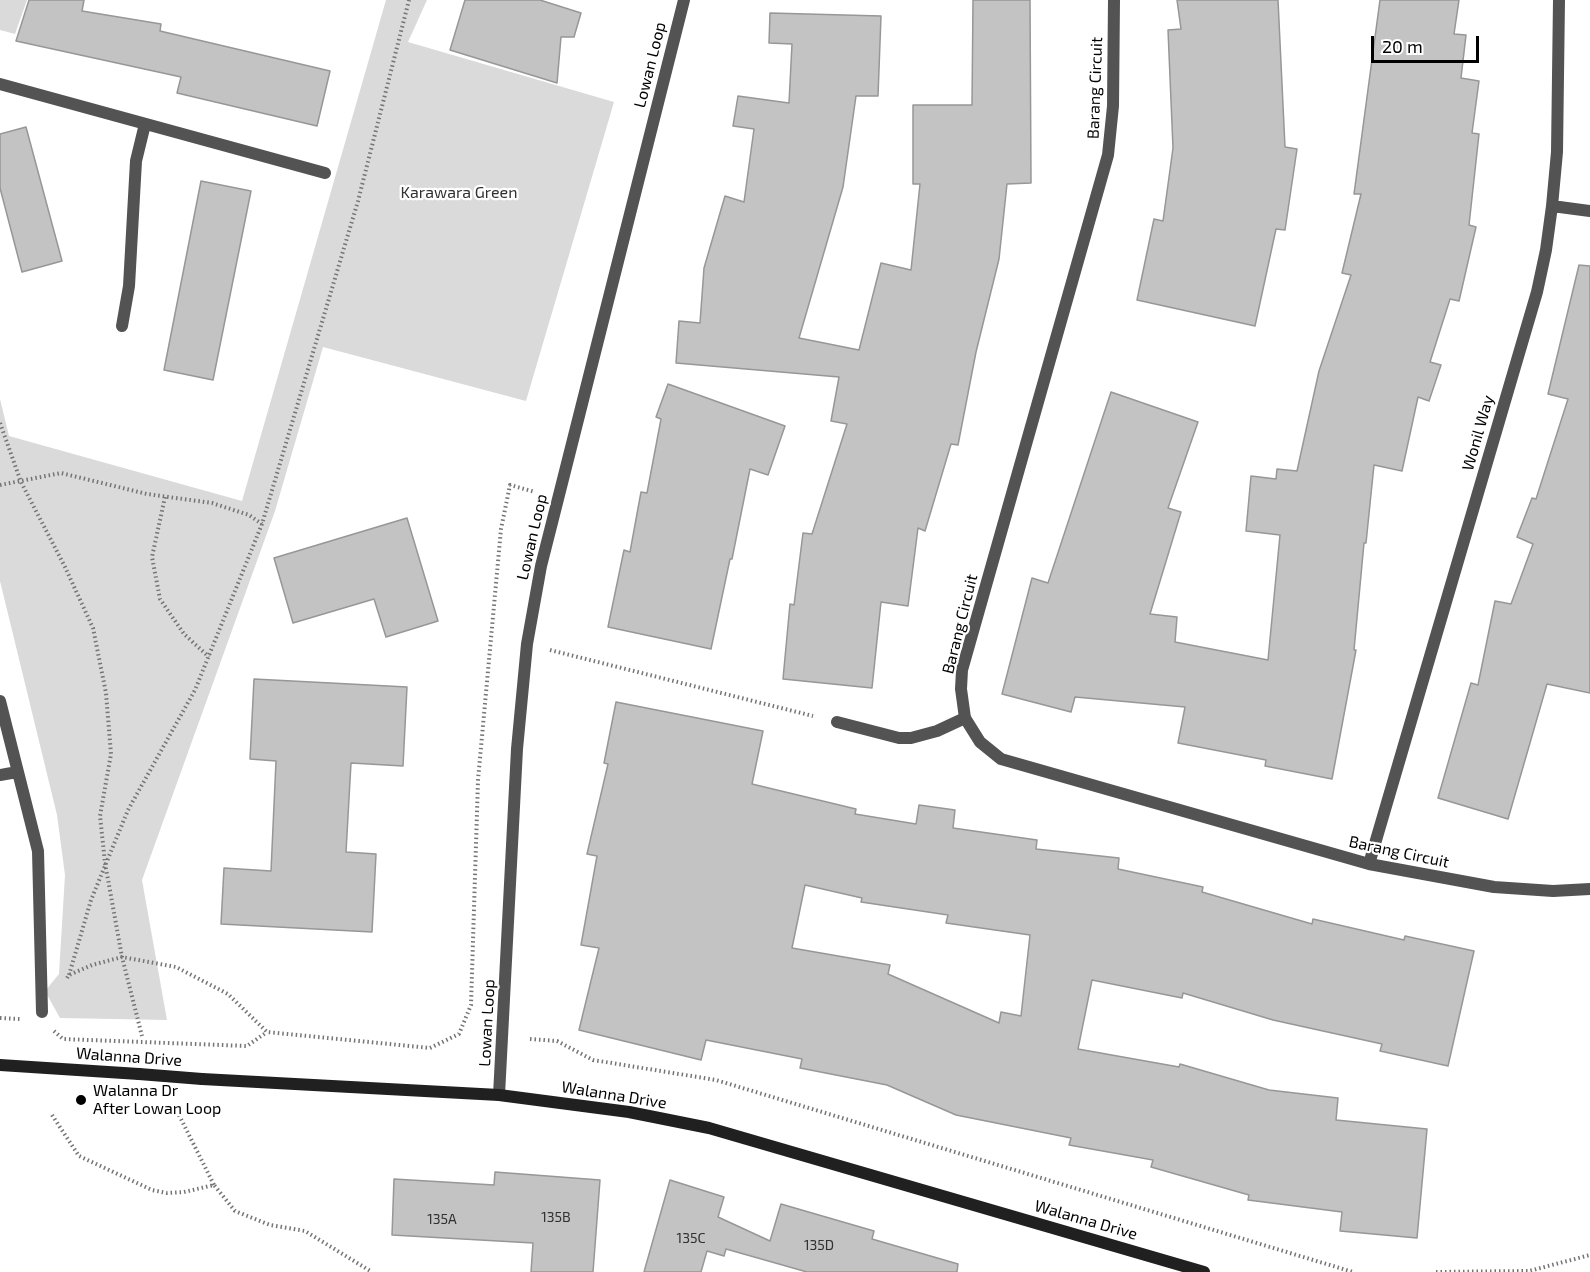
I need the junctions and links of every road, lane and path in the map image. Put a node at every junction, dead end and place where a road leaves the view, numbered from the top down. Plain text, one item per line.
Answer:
1 (410, 0) edge
2 (684, 0) edge
3 (1114, 0) edge
4 (1559, 0) edge
5 (0, 84) edge
6 (145, 124) junction
7 (325, 173) dead end
8 (1552, 206) junction
9 (1590, 211) edge
10 (122, 326) dead end
11 (0, 423) edge
12 (21, 482) junction
13 (0, 485) edge
14 (165, 497) junction
15 (558, 499) junction
16 (262, 524) junction
17 (527, 644) junction
18 (209, 657) junction
19 (0, 701) edge
20 (965, 718) junction
21 (837, 722) joint
22 (17, 772) junction
23 (0, 775) edge
24 (105, 863) junction
25 (1369, 864) junction
26 (1590, 890) edge
27 (122, 957) junction
28 (69, 975) junction
29 (42, 1012) junction
30 (267, 1032) junction
31 (142, 1036) dead end
32 (530, 1039) dead end
33 (0, 1065) edge
34 (499, 1095) junction
35 (177, 1112) dead end
36 (52, 1115) dead end
37 (214, 1185) junction
38 (1590, 1255) edge
39 (372, 1272) edge
40 (1204, 1272) edge
41 (1353, 1272) edge
42 (1436, 1272) edge

1 - 16 path
2 - 15 street, Lowan Loop
3 - 20 street, Barang Circuit
4 - 8 street, Wonil Way
5 - 6 street
6 - 7 street
6 - 10 street
8 - 9 street
8 - 25 street, Wonil Way
11 - 12 path
12 - 13 path
12 - 14 path
12 - 24 path
14 - 16 path
14 - 18 path
15 - 17 street, Lowan Loop
15 - 30 path
16 - 18 path
17 - 21 path
17 - 34 street, Lowan Loop
18 - 24 path
19 - 22 street
20 - 21 street
20 - 25 street, Barang Circuit
22 - 23 street
22 - 29 street
24 - 27 path
24 - 28 path
25 - 26 street, Barang Circuit
27 - 28 path
27 - 30 path
27 - 31 path
28 - 29 path
29 - 30 path
32 - 41 path
33 - 34 street, Walanna Drive, bridge
34 - 40 street, Walanna Drive
35 - 37 path
36 - 37 path
37 - 39 path
38 - 42 path

